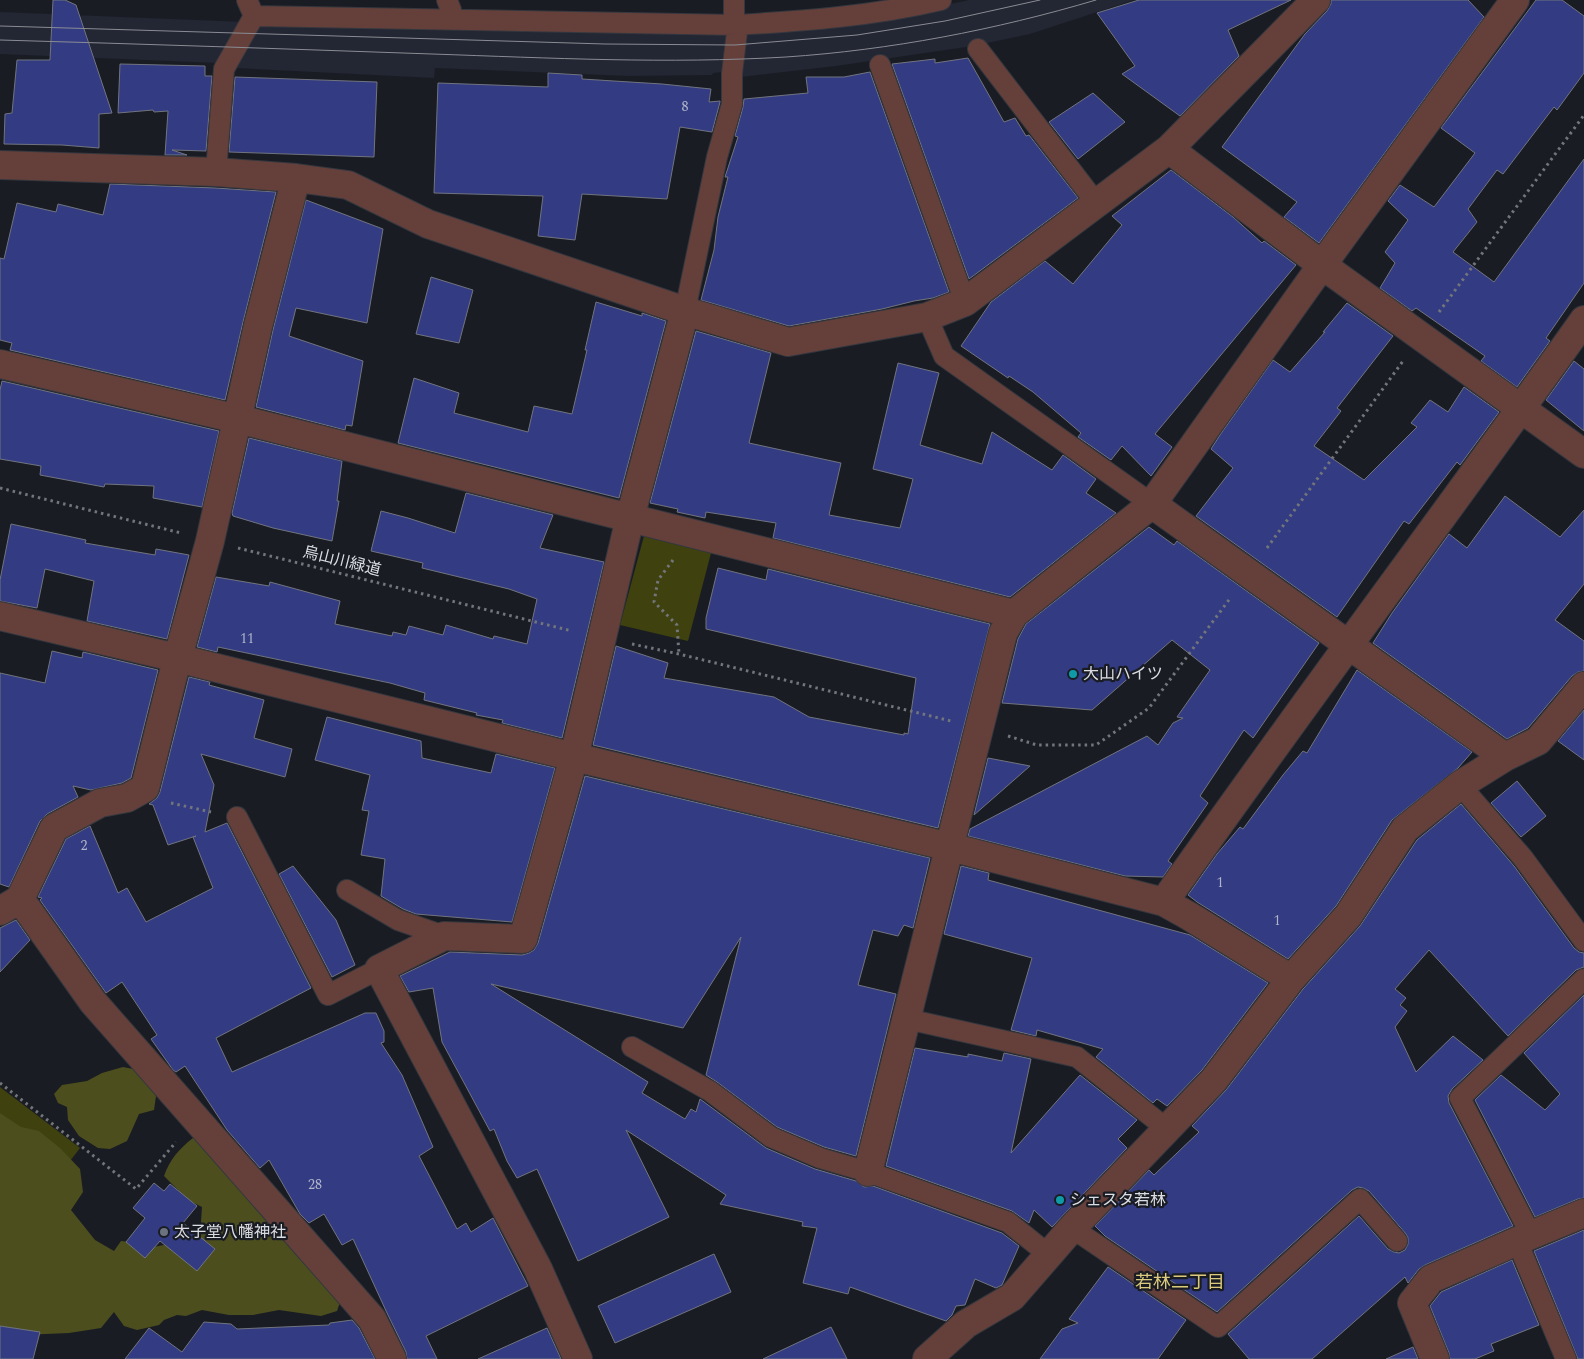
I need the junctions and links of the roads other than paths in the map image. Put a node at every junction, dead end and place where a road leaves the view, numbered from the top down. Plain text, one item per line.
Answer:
1 (734, 0) edge
2 (941, 0) edge
3 (1316, 0) edge
4 (1515, 0) edge
5 (251, 8) edge
6 (448, 9) edge
7 (736, 25) junction
8 (978, 49) dead end
9 (880, 65) dead end
10 (1169, 149) junction
11 (0, 165) edge
12 (216, 172) junction
13 (296, 178) junction
14 (1097, 204) junction
15 (1322, 264) junction
16 (965, 302) junction
17 (685, 311) junction
18 (926, 317) junction
19 (1584, 320) edge
20 (0, 364) edge
21 (1521, 408) junction
22 (238, 419) junction
23 (1584, 454) edge
24 (1152, 504) junction
25 (630, 518) junction
26 (1014, 614) junction
27 (0, 616) edge
28 (1348, 645) junction
29 (177, 658) junction
30 (1584, 686) edge
31 (574, 757) junction
32 (1505, 757) junction
33 (1460, 786) junction
34 (237, 817) road end
35 (950, 847) junction
36 (346, 890) dead end
37 (1164, 902) junction
38 (6, 907) edge
39 (444, 936) junction
40 (1584, 941) edge
41 (380, 969) junction
42 (1584, 979) edge
43 (1290, 980) junction
44 (907, 1019) junction
45 (632, 1047) dead end
46 (1166, 1129) junction
47 (868, 1172) junction
48 (1584, 1213) edge
49 (1072, 1228) junction
50 (1524, 1238) junction
51 (1397, 1241) dead end
52 (1049, 1255) junction
53 (1584, 1357) edge
54 (392, 1359) edge
55 (578, 1359) edge
56 (927, 1359) edge
57 (1435, 1359) edge
58 (1566, 1359) edge
59 (1580, 1359) edge

1 - 7 lane
2 - 7 lane
3 - 10 street
4 - 15 street
5 - 6 lane
5 - 12 lane
6 - 7 lane
7 - 17 lane
8 - 14 lane
9 - 16 lane
10 - 14 street
10 - 15 street
11 - 12 street
12 - 13 street
13 - 17 street
13 - 22 street
14 - 16 street
15 - 21 street
15 - 24 street
16 - 18 street
17 - 18 street
17 - 25 street
18 - 24 lane
19 - 21 street
20 - 22 street
21 - 23 street
21 - 28 street
22 - 25 street
22 - 29 street
24 - 26 street
24 - 28 street
25 - 26 street
25 - 31 street
26 - 35 street
27 - 29 street
28 - 32 street
28 - 37 street
29 - 31 street
29 - 38 street
30 - 32 street
31 - 35 street
31 - 39 street
32 - 33 street
33 - 40 lane
33 - 43 street
34 - 41 lane
35 - 37 street
35 - 44 street
36 - 39 lane
37 - 43 street
38 - 54 street
39 - 41 street
41 - 55 street
42 - 50 lane
43 - 46 street
44 - 46 lane
44 - 47 street
45 - 47 lane
46 - 49 street
47 - 52 lane
48 - 50 street
49 - 51 lane
49 - 52 street
50 - 57 street
50 - 58 lane
52 - 56 street
53 - 59 lane

